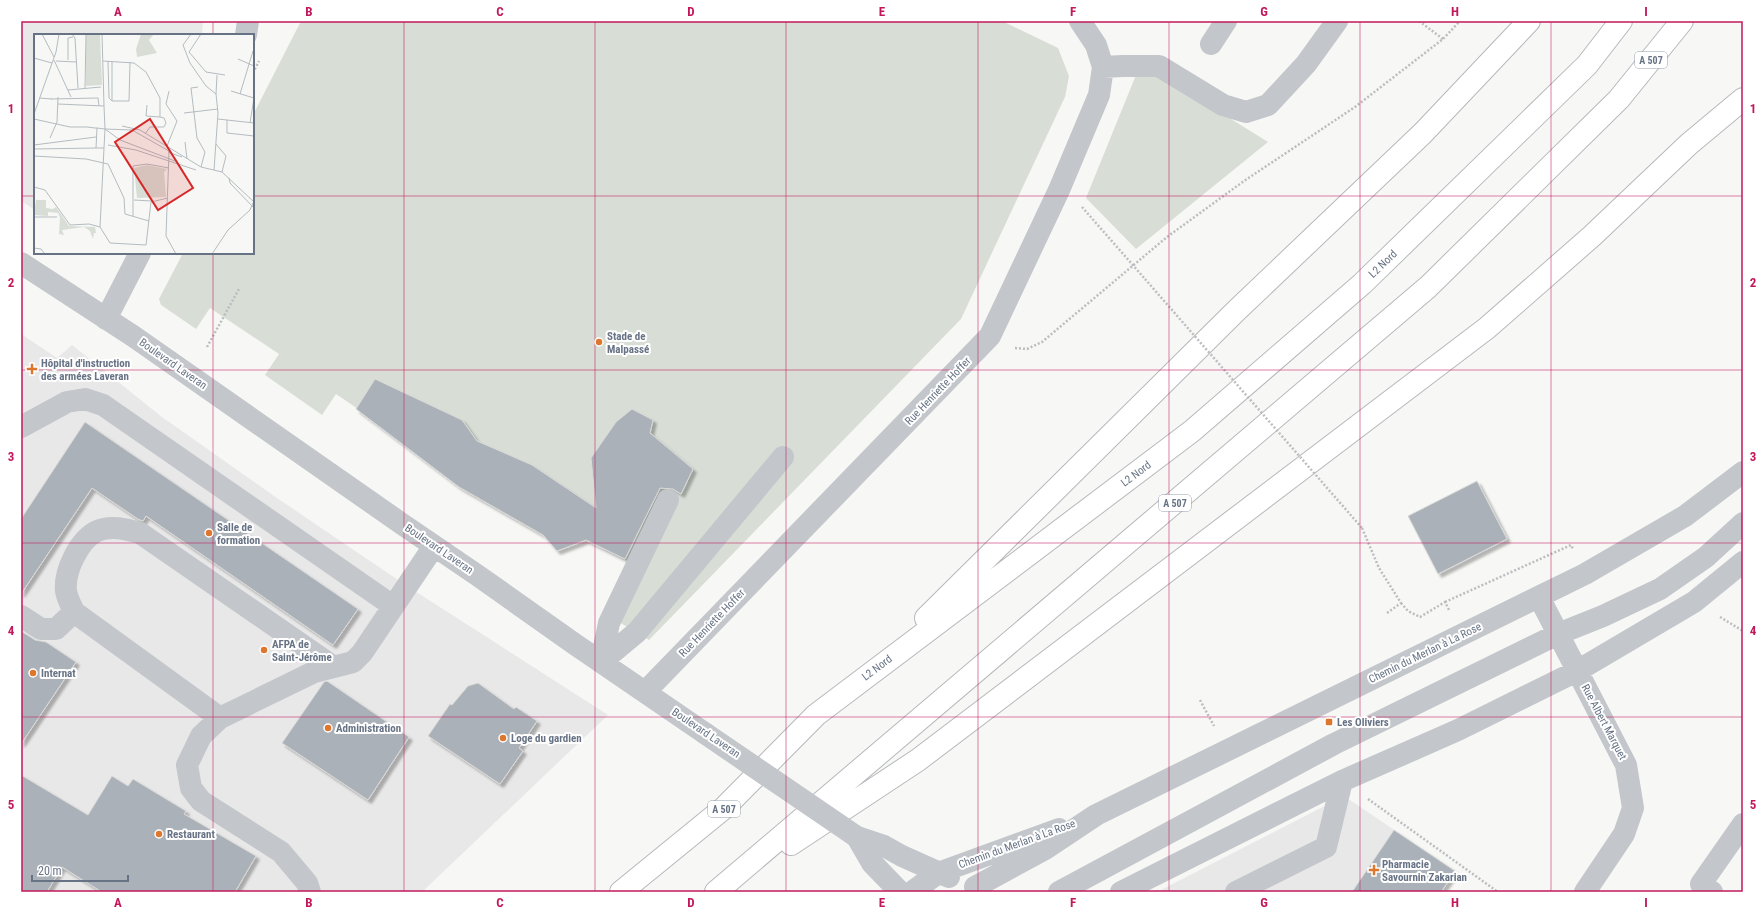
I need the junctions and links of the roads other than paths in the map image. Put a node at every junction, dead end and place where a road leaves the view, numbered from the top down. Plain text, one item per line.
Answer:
1 (248, 21) edge
2 (1080, 21) edge
3 (1226, 21) edge
4 (1337, 21) edge
5 (1529, 21) edge
6 (1621, 21) edge
7 (1682, 21) edge
8 (246, 34) edge
9 (1211, 44) dead end
10 (1102, 67) junction
11 (1743, 99) edge
12 (139, 254) edge
13 (21, 263) edge
14 (106, 319) junction
15 (21, 427) edge
16 (783, 456) dead end
17 (1743, 472) edge
18 (668, 500) dead end
19 (1743, 523) edge
20 (434, 546) junction
21 (1743, 562) edge
22 (1539, 597) junction
23 (393, 606) junction
24 (74, 612) junction
25 (21, 616) edge
26 (1558, 634) junction
27 (601, 662) junction
28 (334, 667) junction
29 (1577, 671) junction
30 (645, 692) junction
31 (816, 715) junction
32 (220, 718) junction
33 (1342, 781) junction
34 (1096, 815) junction
35 (1743, 824) edge
36 (856, 836) junction
37 (938, 873) junction
38 (979, 890) edge
39 (1124, 891) edge
40 (310, 892) edge
41 (621, 892) edge
42 (717, 892) edge
43 (900, 892) edge
44 (912, 892) edge
45 (1059, 892) edge
46 (1236, 892) edge
47 (1585, 892) edge
48 (1712, 892) edge

1 - 8 street
2 - 10 street, Rue Henriette Hoffer
3 - 9 street
4 - 10 street
5 - 31 highway
6 - 31 highway, L2 Nord / A 507
7 - 42 highway, A 507
10 - 30 street, Rue Henriette Hoffer
11 - 42 highway
12 - 14 street
13 - 14 street, Boulevard Laveran
14 - 20 street, Boulevard Laveran
15 - 23 street
16 - 27 street
17 - 22 street, Chemin du Merlan à La Rose
18 - 27 street
19 - 26 street
20 - 23 street
20 - 27 street, Boulevard Laveran
21 - 29 street
22 - 26 street, Rue Albert Marquet
22 - 34 street, Chemin du Merlan à La Rose
23 - 28 street
24 - 25 street
24 - 28 street
24 - 32 street
26 - 29 street, Rue Albert Marquet
26 - 45 street
27 - 30 street, Boulevard Laveran
28 - 32 street
29 - 33 street
29 - 47 street, Rue Albert Marquet
30 - 36 street, Boulevard Laveran, bridge
31 - 41 highway, L2 Nord / A 507
32 - 40 street
33 - 39 street
33 - 46 street
34 - 37 street, Chemin du Merlan à La Rose
34 - 38 street, Chemin du Merlan à La Rose
35 - 48 street
36 - 37 street, Boulevard Laveran
36 - 43 street, Boulevard Laveran
37 - 38 street, Chemin du Merlan à La Rose
37 - 44 street, Chemin du Merlan à La Rose

